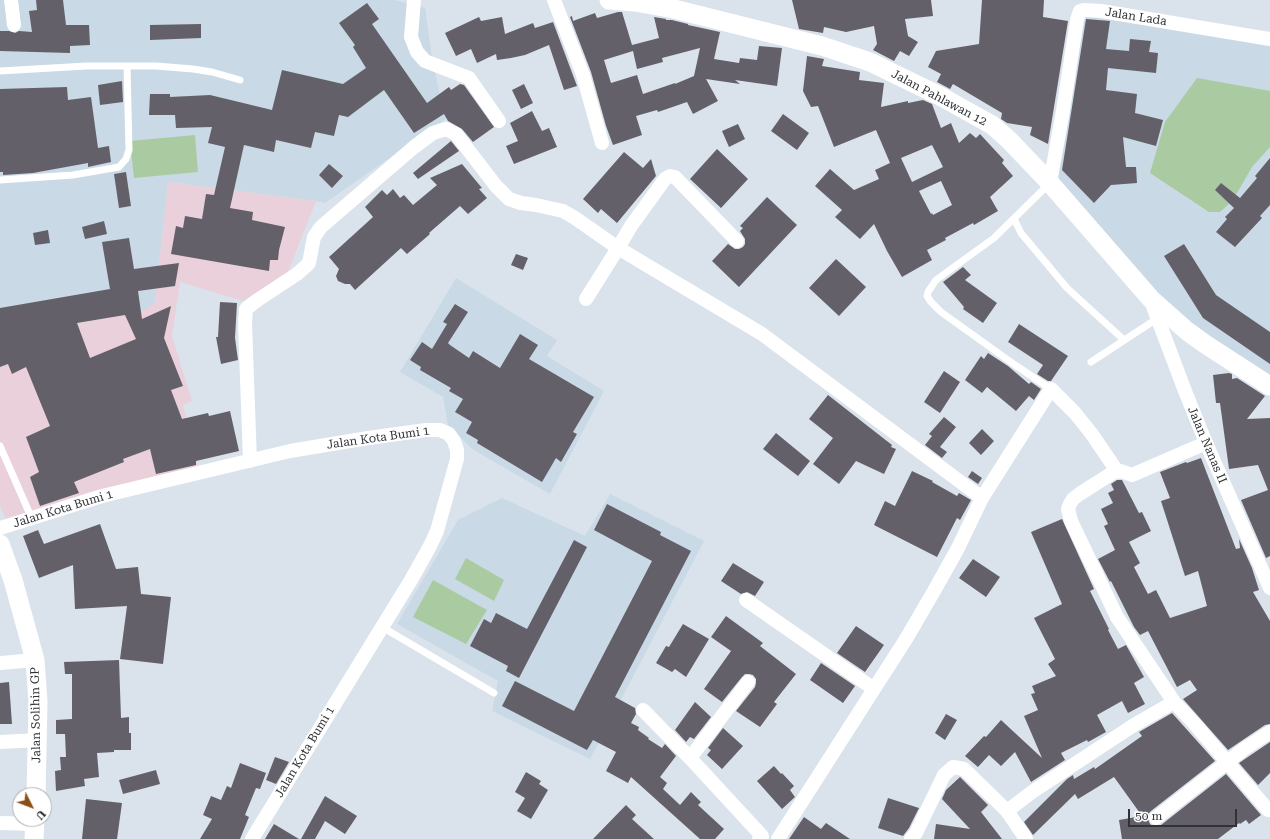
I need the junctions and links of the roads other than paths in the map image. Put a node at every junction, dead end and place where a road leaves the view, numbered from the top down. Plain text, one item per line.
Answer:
1 (11, 0) edge
2 (414, 0) edge
3 (554, 0) edge
4 (609, 0) edge
5 (675, 4) edge
6 (1101, 5) edge
7 (14, 25) dead end
8 (1270, 39) edge
9 (127, 66) junction
10 (0, 71) edge
11 (240, 80) dead end
12 (499, 121) dead end
13 (602, 143) dead end
14 (0, 180) edge
15 (1050, 183) junction
16 (1014, 219) junction
17 (737, 241) dead end
18 (618, 248) junction
19 (586, 299) dead end
20 (1150, 299) junction
21 (1158, 318) junction
22 (1124, 340) junction
23 (1091, 362) dead end
24 (1270, 386) edge
25 (1051, 388) junction
26 (1206, 443) junction
27 (0, 446) edge
28 (250, 461) junction
29 (1117, 471) junction
30 (982, 498) junction
31 (32, 519) junction
32 (0, 528) edge
33 (0, 544) edge
34 (1270, 588) edge
35 (746, 600) dead end
36 (382, 627) junction
37 (35, 660) junction
38 (0, 663) edge
39 (748, 682) dead end
40 (874, 689) junction
41 (494, 693) dead end
42 (1174, 702) junction
43 (644, 710) dead end
44 (1270, 732) edge
45 (38, 740) junction
46 (0, 742) edge
47 (690, 758) junction
48 (1228, 762) junction
49 (36, 787) edge
50 (1269, 810) edge
51 (1007, 812) junction
52 (1156, 818) dead end
53 (0, 823) edge
54 (12, 824) edge
55 (762, 838) edge
56 (252, 839) edge
57 (778, 839) edge
58 (911, 839) edge
59 (1026, 839) edge

1 - 7 street
2 - 12 street
3 - 13 street
4 - 5 main road, Jalan Pahlawan 12
5 - 15 main road, Jalan Pahlawan 12
6 - 8 street, Jalan Lada
6 - 15 street, Jalan Lada
9 - 10 lane
9 - 11 lane
9 - 14 lane
15 - 16 lane
15 - 20 main road, Jalan Pahlawan 12
16 - 22 lane
16 - 25 lane
17 - 18 street
18 - 19 street
18 - 28 street
18 - 30 street
20 - 21 street, Jalan Nanas II
20 - 24 main road, Jalan Pahlawan 12
21 - 22 lane
21 - 26 street, Jalan Nanas II
22 - 23 lane
25 - 29 street
25 - 30 street
26 - 29 street
26 - 34 street, Jalan Nanas II
27 - 31 lane
28 - 31 street, Jalan Kota Bumi 1
28 - 36 street, Jalan Kota Bumi 1
29 - 42 street
30 - 40 street
31 - 32 street, Jalan Kota Bumi 1
33 - 37 main road, Jalan Solihin GP
35 - 40 street
36 - 41 lane
36 - 56 street, Jalan Kota Bumi 1
37 - 38 street
37 - 45 main road, Jalan Solihin GP
39 - 47 street
40 - 57 street
42 - 48 street
42 - 51 street
43 - 47 street
44 - 48 street
45 - 46 street
45 - 49 main road, Jalan Solihin GP
47 - 55 street
48 - 50 street
48 - 52 street
51 - 58 street
51 - 59 street
53 - 54 street

